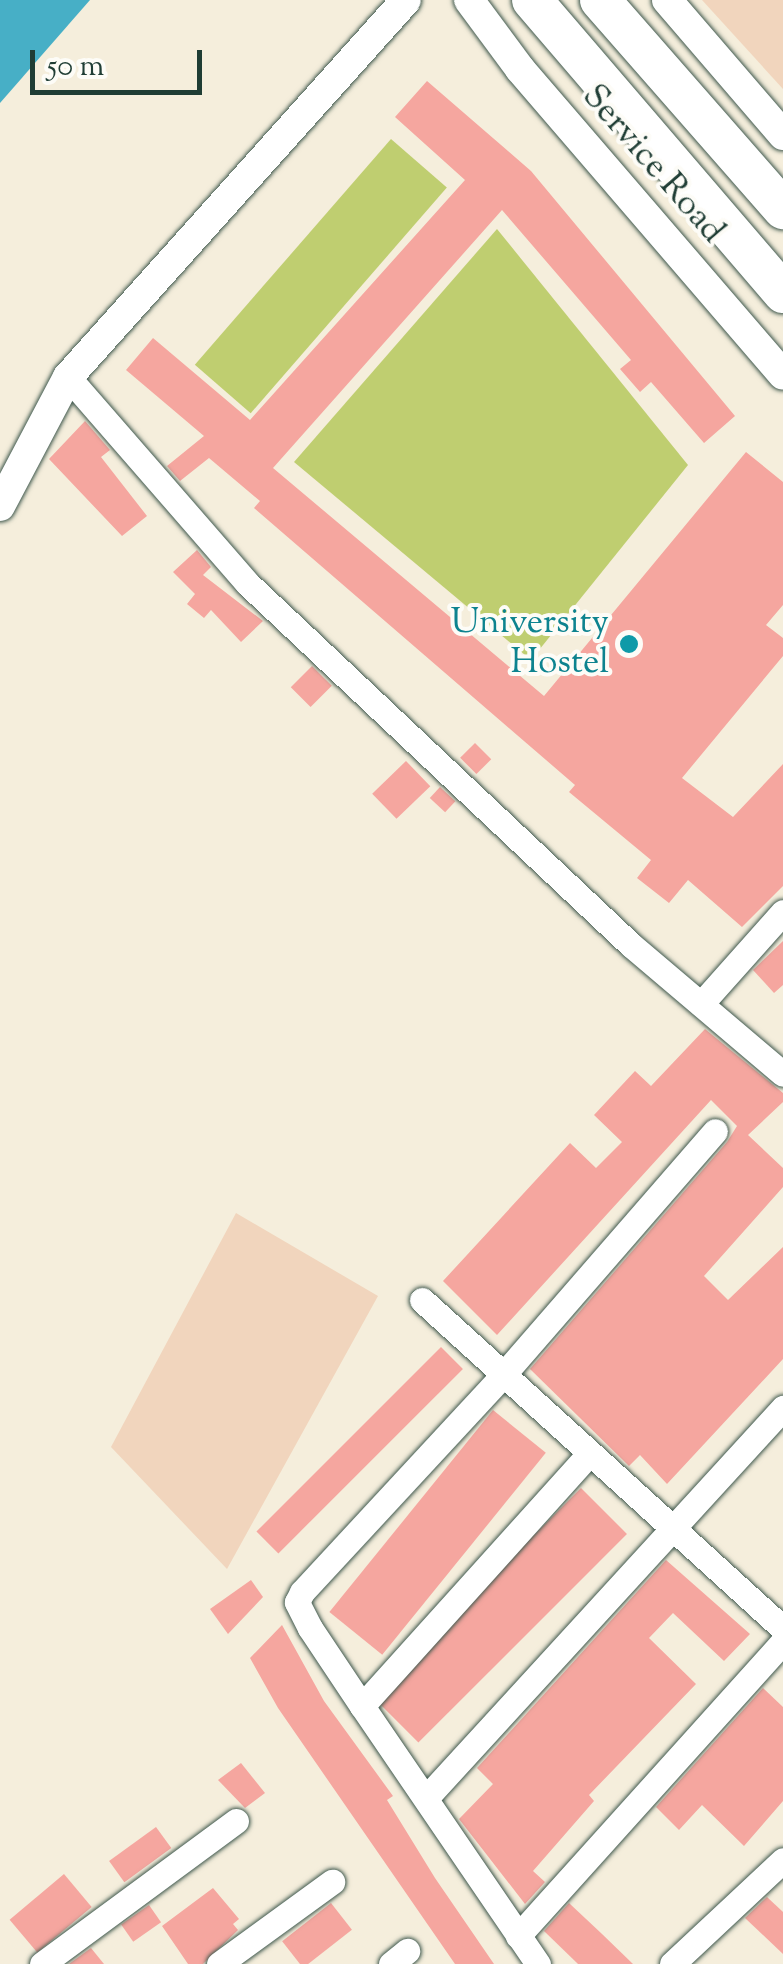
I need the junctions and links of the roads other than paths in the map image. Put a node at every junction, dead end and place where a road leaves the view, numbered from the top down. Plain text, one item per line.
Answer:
1 (406, 0) edge
2 (470, 0) edge
3 (532, 0) edge
4 (600, 0) edge
5 (666, 0) edge
6 (783, 135) edge
7 (783, 209) edge
8 (783, 294) edge
9 (783, 375) edge
10 (68, 377) junction
11 (0, 506) edge
12 (783, 912) edge
13 (701, 1004) junction
14 (783, 1074) edge
15 (715, 1131) dead end
16 (422, 1300) dead end
17 (504, 1375) junction
18 (783, 1408) edge
19 (589, 1454) junction
20 (673, 1532) junction
21 (783, 1629) edge
22 (783, 1642) edge
23 (362, 1706) junction
24 (426, 1798) junction
25 (236, 1822) dead end
26 (783, 1860) edge
27 (332, 1882) dead end
28 (518, 1936) junction
29 (42, 1964) edge
30 (219, 1964) edge
31 (538, 1964) edge
32 (672, 1964) edge

1 - 10 street
2 - 9 street, Service Road
3 - 8 highway
4 - 7 highway
5 - 6 street
10 - 11 street
10 - 13 street
12 - 13 street
13 - 14 street
15 - 17 street
16 - 17 street
17 - 19 street
17 - 23 street
18 - 20 street
19 - 20 street
19 - 23 street
20 - 21 street
20 - 24 street
22 - 28 street
23 - 24 street
24 - 28 street
25 - 29 street
26 - 32 street
27 - 30 street
28 - 31 street

